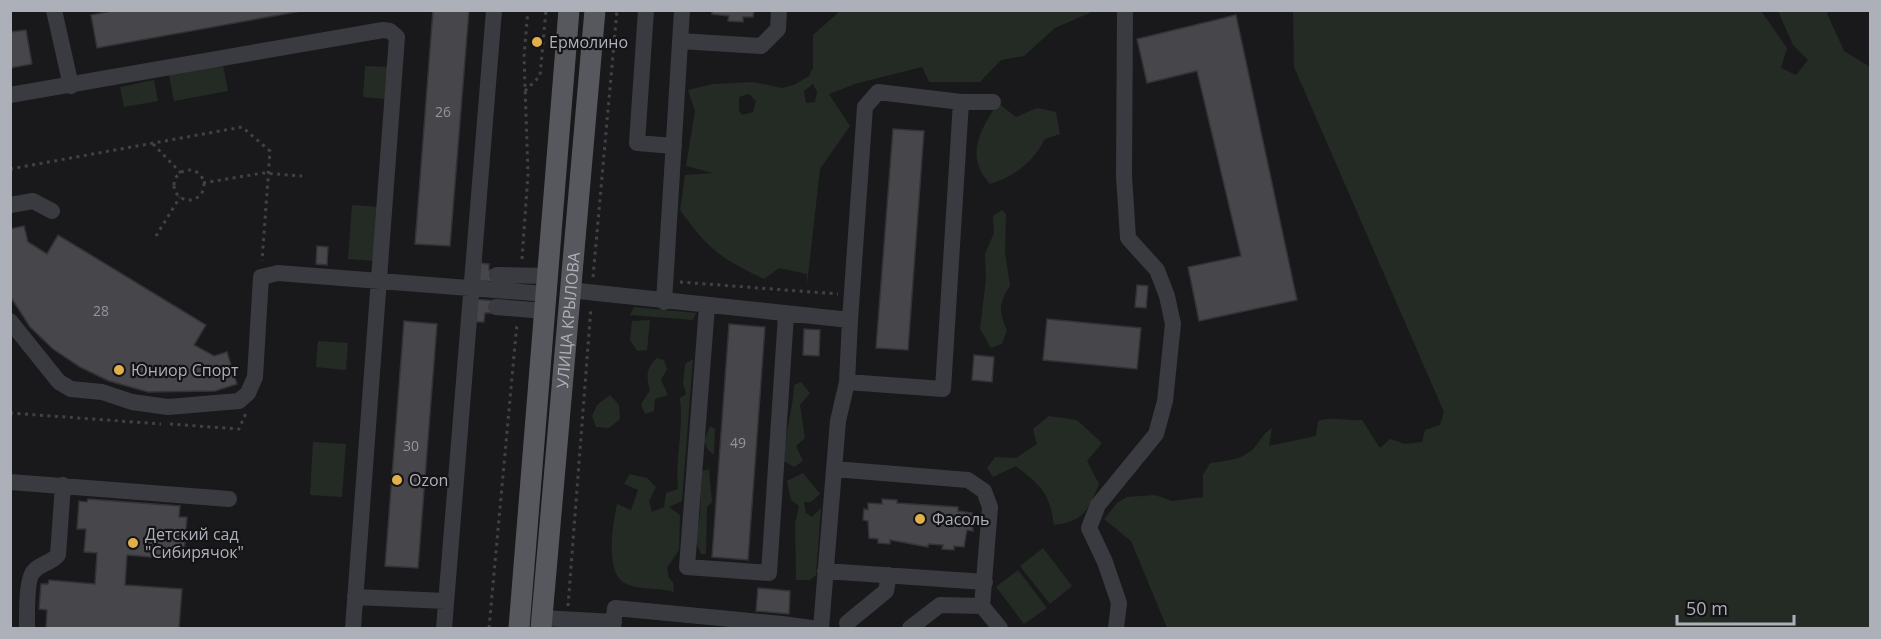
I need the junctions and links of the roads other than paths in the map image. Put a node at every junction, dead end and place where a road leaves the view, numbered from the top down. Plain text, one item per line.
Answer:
1 (54, 10) edge
2 (494, 10) edge
3 (569, 10) edge
4 (595, 10) edge
5 (646, 10) edge
6 (682, 10) edge
7 (779, 10) edge
8 (1125, 10) edge
9 (680, 41) junction
10 (71, 86) junction
11 (10, 95) edge
12 (961, 102) junction
13 (993, 102) dead end
14 (674, 146) junction
15 (10, 205) edge
16 (52, 211) dead end
17 (497, 275) dead end
18 (380, 281) junction
19 (472, 288) junction
20 (569, 290) junction
21 (546, 294) junction
22 (664, 302) junction
23 (707, 306) junction
24 (496, 307) dead end
25 (786, 315) junction
26 (850, 320) junction
27 (10, 321) edge
28 (16, 343) edge
29 (847, 382) junction
30 (834, 469) junction
31 (10, 482) edge
32 (63, 486) junction
33 (229, 500) dead end
34 (825, 571) junction
35 (889, 575) junction
36 (985, 582) junction
37 (356, 597) junction
38 (446, 601) junction
39 (982, 606) junction
40 (542, 623) edge
41 (847, 623) dead end
42 (613, 625) edge
43 (782, 626) edge
44 (27, 628) edge
45 (353, 628) edge
46 (444, 628) edge
47 (519, 628) edge
48 (811, 628) edge
49 (821, 628) edge
50 (910, 628) edge
51 (1000, 628) edge
52 (1116, 628) edge

1 - 10 lane
2 - 19 lane
3 - 21 main road, УЛИЦА КРЫЛОВА
4 - 20 main road, УЛИЦА КРЫЛОВА
5 - 14 lane
6 - 9 lane
7 - 9 lane
8 - 52 lane
9 - 14 lane
10 - 11 lane
10 - 18 lane
12 - 13 lane
12 - 26 lane
12 - 29 lane
14 - 22 lane
15 - 16 lane
17 - 21 lane
18 - 19 lane
18 - 28 lane
18 - 37 lane
19 - 21 lane
19 - 38 lane
20 - 22 lane
20 - 40 main road, УЛИЦА КРЫЛОВА
21 - 24 lane
21 - 47 main road, УЛИЦА КРЫЛОВА
22 - 23 lane
23 - 25 lane
23 - 25 lane
25 - 26 lane
26 - 29 lane
27 - 28 lane
29 - 30 lane
30 - 34 lane
30 - 36 lane
31 - 32 lane
32 - 33 lane
32 - 44 lane
34 - 35 lane
34 - 49 lane
35 - 36 lane
35 - 41 lane
36 - 39 lane
37 - 38 lane
37 - 45 lane
38 - 46 lane
39 - 50 lane
39 - 51 lane
40 - 42 lane
42 - 43 lane
43 - 48 lane

